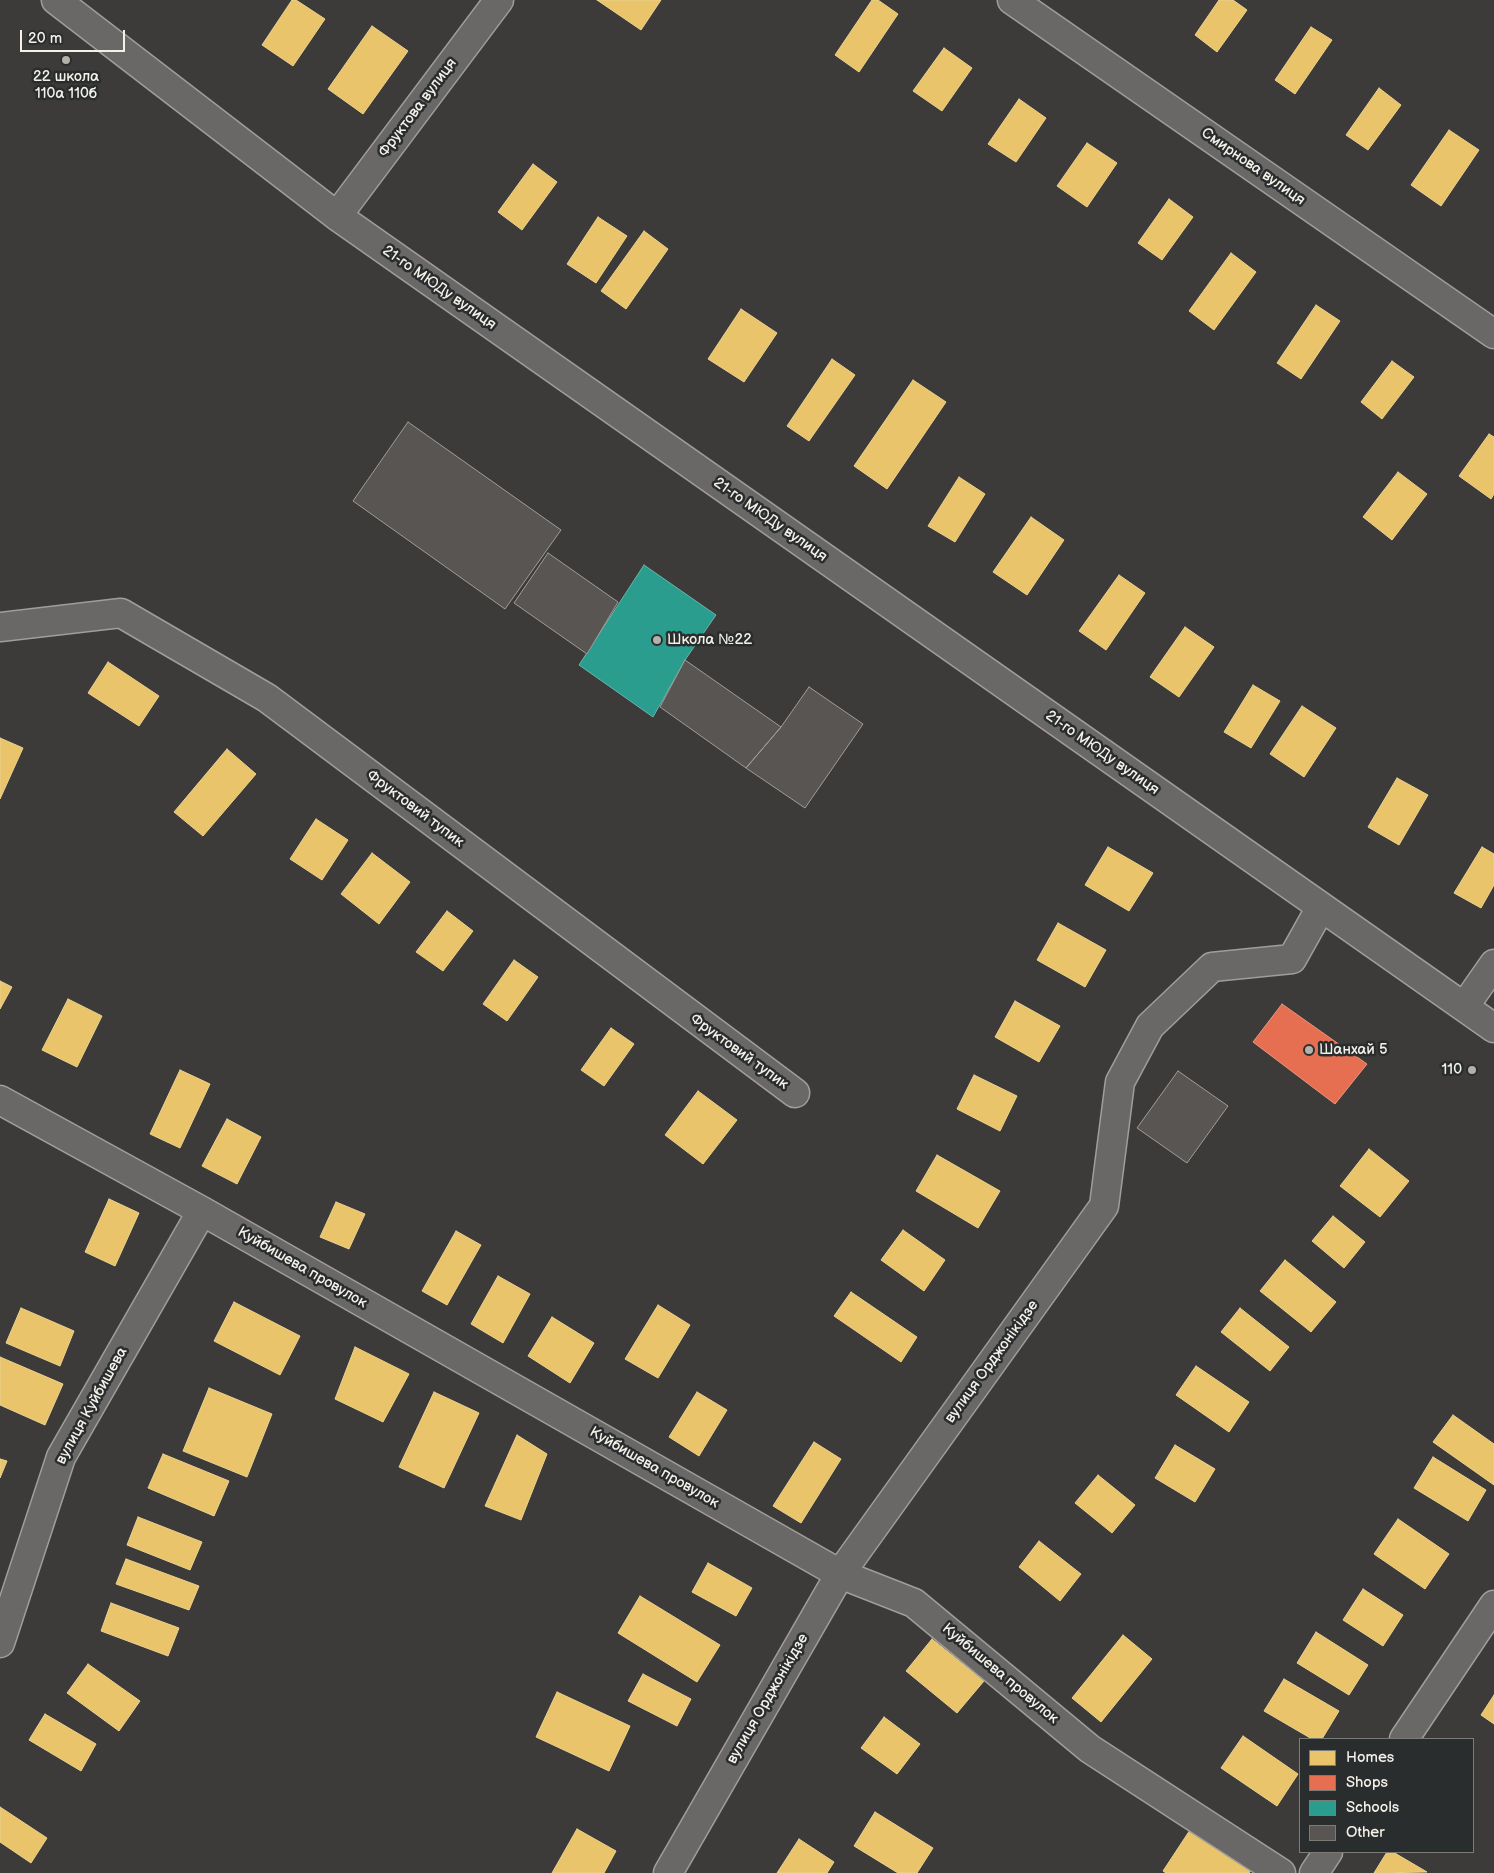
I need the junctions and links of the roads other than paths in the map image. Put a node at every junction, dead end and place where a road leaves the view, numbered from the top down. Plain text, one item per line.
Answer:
1 (56, 0) edge
2 (499, 0) edge
3 (1012, 0) edge
4 (337, 216) junction
5 (1494, 334) edge
6 (0, 627) edge
7 (1321, 907) junction
8 (1494, 964) edge
9 (1464, 1007) junction
10 (1494, 1028) edge
11 (796, 1094) dead end
12 (0, 1100) edge
13 (202, 1211) junction
14 (840, 1574) junction
15 (1494, 1605) edge
16 (0, 1643) edge
17 (1405, 1738) edge
18 (1327, 1853) edge
19 (668, 1873) edge
20 (1281, 1873) edge
21 (1314, 1873) edge

1 - 4 street, 21-го МЮДу вулиця
2 - 4 street, Фруктова вулиця
3 - 5 street, Смирнова вулиця
4 - 7 street, 21-го МЮДу вулиця
6 - 11 street, Фруктовий тупик
7 - 9 street, 21-го МЮДу вулиця
7 - 14 street, вулиця Орджонікідзе
8 - 9 street
9 - 10 street, 21-го МЮДу вулиця
12 - 13 street, Куйбишева провулок
13 - 14 street, Куйбишева провулок
13 - 16 street, вулиця Куйбишева
14 - 19 street, вулиця Орджонікідзе
14 - 20 street, Куйбишева провулок
15 - 17 street
18 - 21 street

